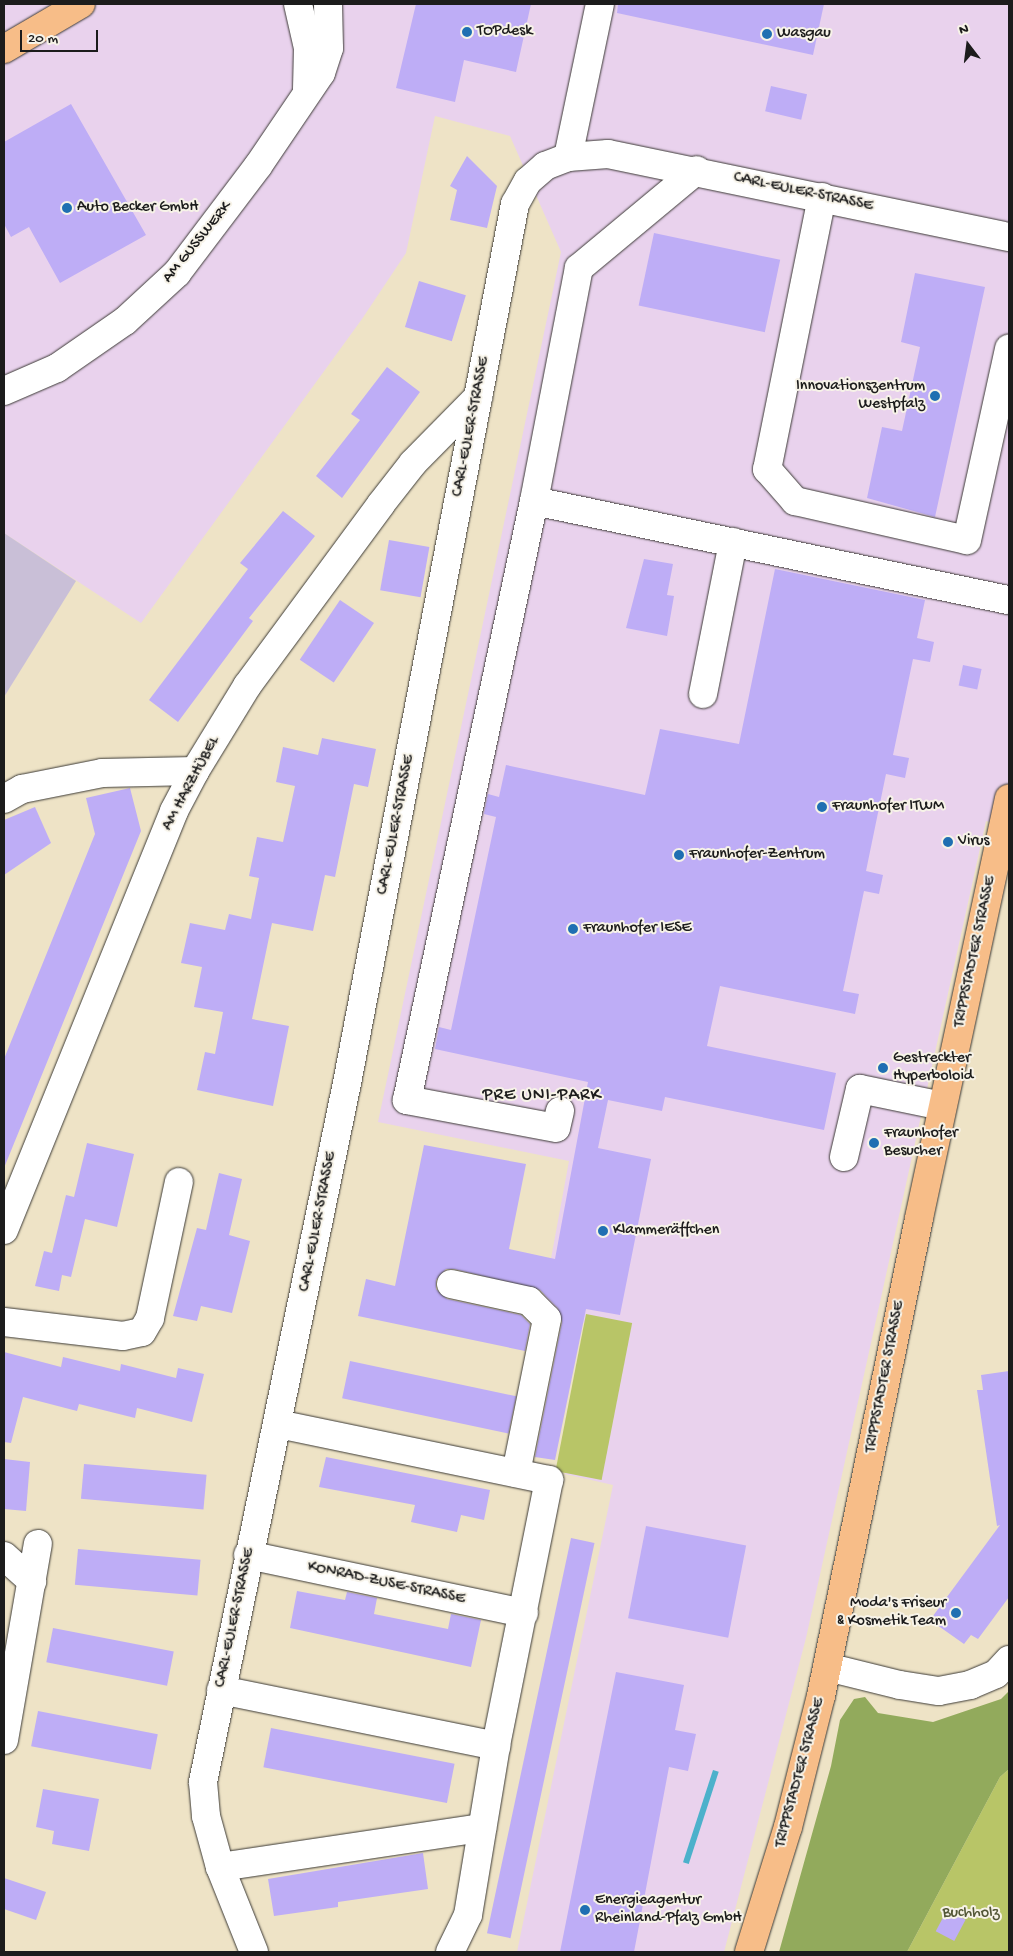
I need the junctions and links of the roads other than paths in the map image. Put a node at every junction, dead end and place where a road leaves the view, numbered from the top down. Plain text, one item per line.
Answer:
1 (80, 4) edge
2 (328, 4) edge
3 (600, 4) edge
4 (298, 6) edge
5 (4, 49) edge
6 (307, 90) junction
7 (568, 156) junction
8 (697, 170) junction
9 (822, 196) junction
10 (1009, 237) edge
11 (1009, 349) edge
12 (4, 391) edge
13 (478, 397) junction
14 (534, 501) junction
15 (733, 542) junction
16 (1009, 600) edge
17 (703, 694) dead end
18 (195, 772) junction
19 (1009, 798) edge
20 (4, 799) edge
21 (942, 1106) junction
22 (560, 1111) dead end
23 (844, 1157) dead end
24 (180, 1182) dead end
25 (4, 1230) edge
26 (451, 1284) dead end
27 (4, 1322) edge
28 (278, 1424) junction
29 (516, 1473) junction
30 (38, 1544) dead end
31 (248, 1555) junction
32 (4, 1556) edge
33 (32, 1581) junction
34 (524, 1612) junction
35 (1009, 1660) edge
36 (827, 1667) junction
37 (221, 1690) junction
38 (4, 1740) edge
39 (496, 1746) junction
40 (482, 1828) junction
41 (220, 1867) junction
42 (254, 1952) edge
43 (450, 1952) edge
44 (749, 1952) edge

1 - 5 main road
2 - 6 street, AM GUSSWERK
3 - 7 street
4 - 6 street
6 - 12 street, AM GUSSWERK
7 - 8 street, CARL-EULER-STRASSE
7 - 13 street, CARL-EULER-STRASSE
8 - 9 street, CARL-EULER-STRASSE
8 - 14 street
9 - 10 street, CARL-EULER-STRASSE
9 - 11 street
13 - 18 street, AM HARZHÜBEL
13 - 28 street, CARL-EULER-STRASSE
14 - 15 street
14 - 22 street
15 - 16 street
15 - 17 street
18 - 20 street
18 - 25 street, AM HARZHÜBEL
19 - 21 main road, TRIPPSTADTER STRASSE
21 - 23 street
21 - 36 main road, TRIPPSTADTER STRASSE
24 - 27 street
26 - 29 street
28 - 29 street
28 - 31 street, CARL-EULER-STRASSE
29 - 34 street
30 - 33 street
31 - 34 street, KONRAD-ZUSE-STRASSE
31 - 37 street, CARL-EULER-STRASSE
32 - 33 street
33 - 38 street
34 - 39 street
35 - 36 street
36 - 44 main road, TRIPPSTADTER STRASSE
37 - 39 street
37 - 41 street, CARL-EULER-STRASSE
39 - 40 street
40 - 41 street
40 - 43 street
41 - 42 street, CARL-EULER-STRASSE

